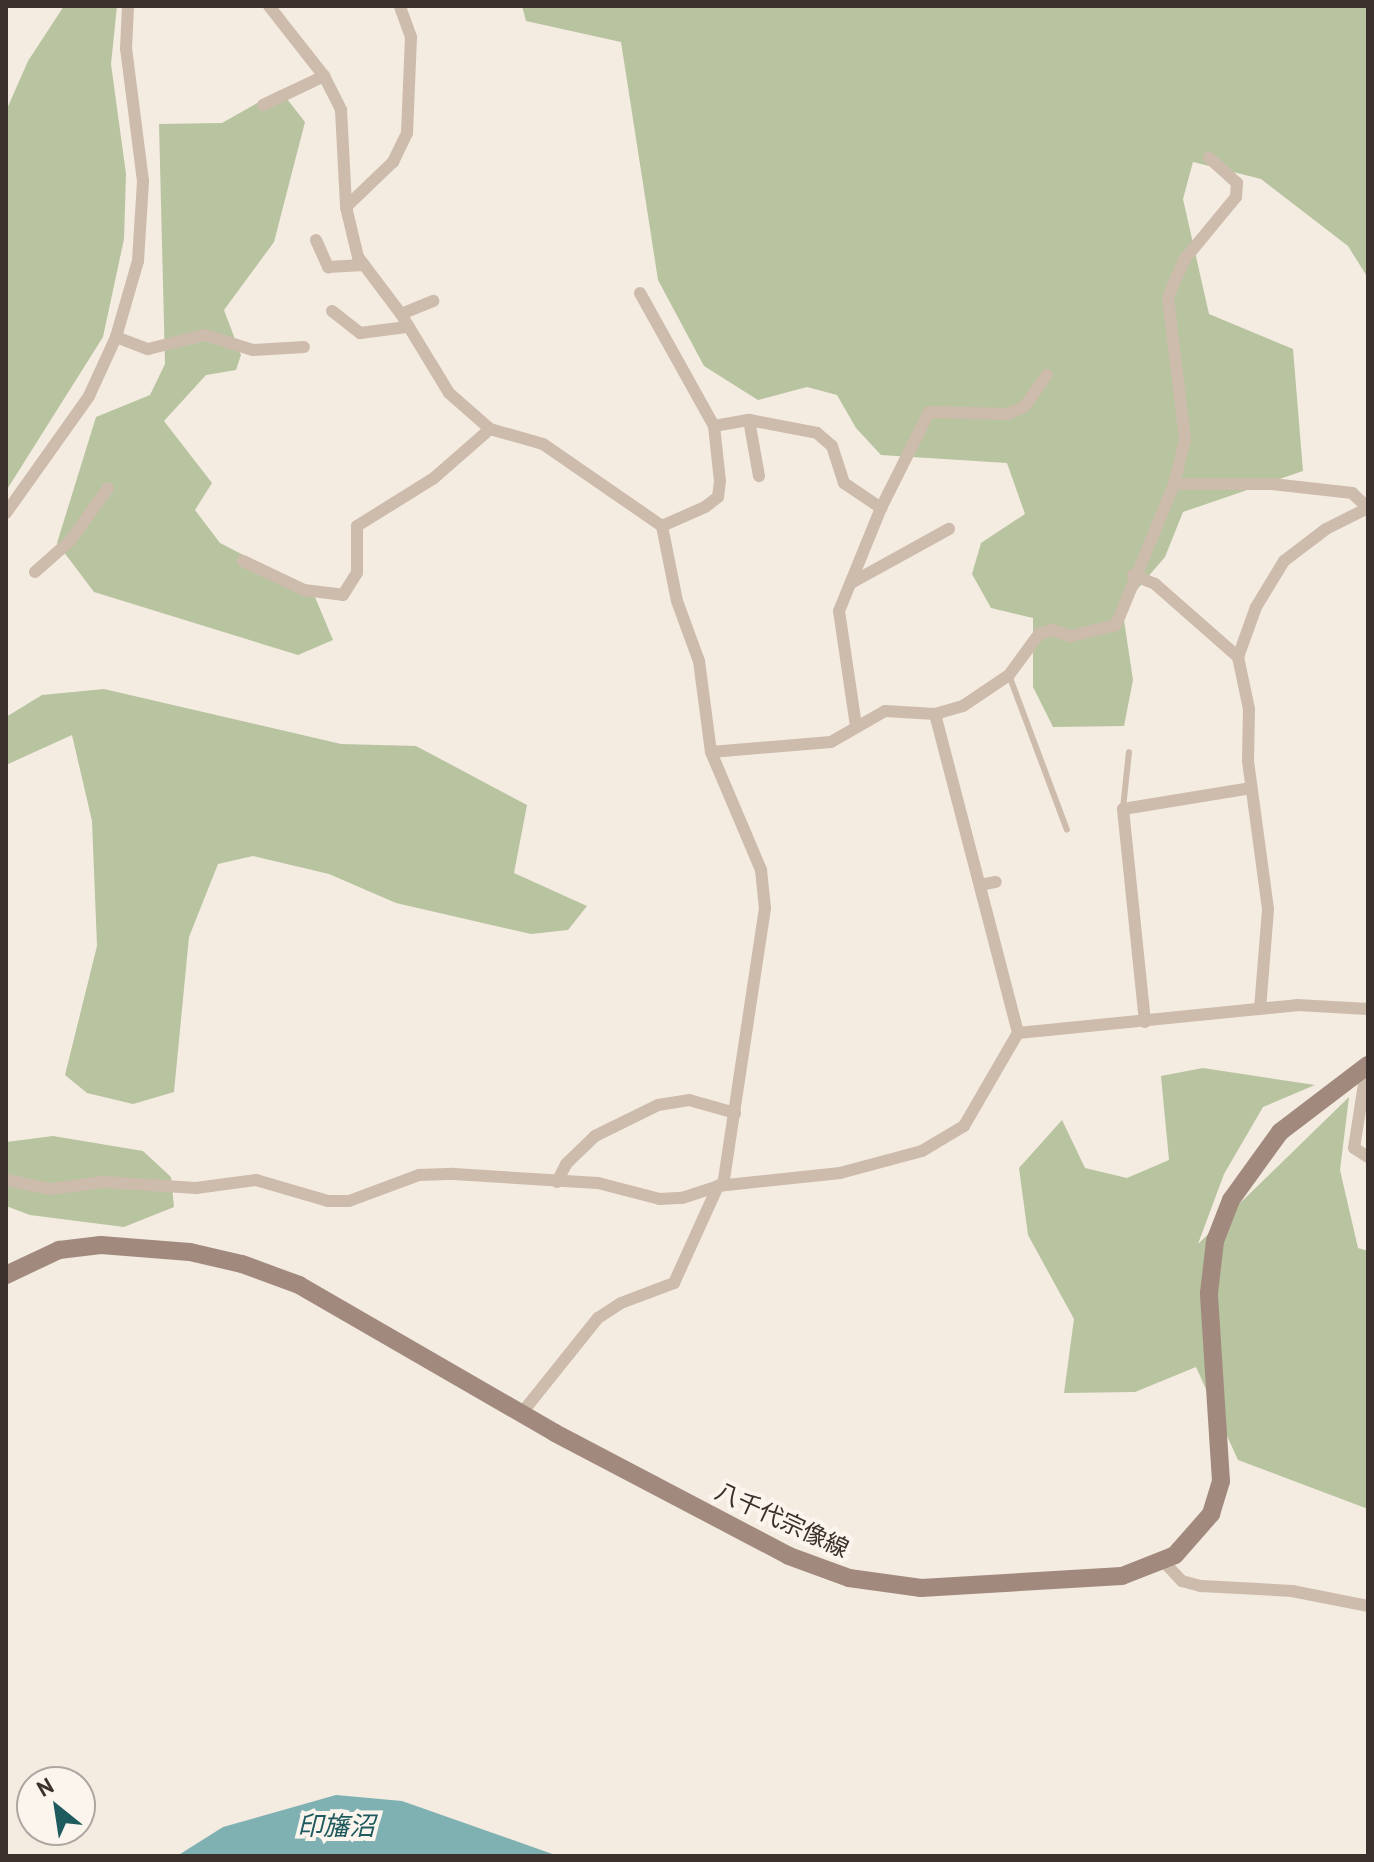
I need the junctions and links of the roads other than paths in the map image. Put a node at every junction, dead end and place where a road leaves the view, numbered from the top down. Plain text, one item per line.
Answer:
1 (128, 6) edge
2 (269, 6) edge
3 (400, 6) edge
4 (324, 76) junction
5 (263, 105) dead end
6 (1209, 158) dead end
7 (346, 207) junction
8 (316, 240) dead end
9 (364, 265) junction
10 (640, 293) dead end
11 (434, 301) dead end
12 (332, 311) dead end
13 (401, 314) junction
14 (407, 327) junction
15 (116, 337) junction
16 (304, 347) dead end
17 (1047, 375) dead end
18 (749, 420) junction
19 (714, 426) junction
20 (490, 429) junction
21 (759, 476) dead end
22 (1174, 484) junction
23 (108, 488) dead end
24 (881, 508) junction
25 (6, 513) edge
26 (662, 526) junction
27 (949, 529) dead end
28 (243, 561) dead end
29 (35, 572) dead end
30 (1133, 575) junction
31 (851, 583) junction
32 (1238, 657) junction
33 (1009, 675) junction
34 (935, 714) junction
35 (856, 726) junction
36 (711, 752) junction
37 (1129, 752) dead end
38 (1251, 788) junction
39 (1123, 809) junction
40 (1067, 830) dead end
41 (996, 882) dead end
42 (980, 885) junction
43 (1260, 1009) junction
44 (1368, 1009) edge
45 (1145, 1022) junction
46 (1018, 1033) junction
47 (1368, 1065) edge
48 (735, 1113) junction
49 (1368, 1157) edge
50 (6, 1180) edge
51 (557, 1182) junction
52 (721, 1186) junction
53 (7, 1271) edge
54 (521, 1414) junction
55 (1164, 1562) junction
56 (1368, 1606) edge

1 - 15 street
2 - 4 street
3 - 7 street
4 - 5 street
4 - 7 street
6 - 22 street
7 - 9 street
8 - 9 street
9 - 13 street
10 - 19 street
11 - 13 street
12 - 14 street
13 - 14 street
14 - 20 street
15 - 16 street
15 - 25 street
17 - 24 street
18 - 19 street
18 - 21 street
18 - 24 street
19 - 26 street
20 - 26 street
20 - 28 street
22 - 30 street
22 - 32 street
23 - 29 street
24 - 31 street
26 - 36 street
27 - 31 street
30 - 32 street
30 - 33 street
31 - 35 street
32 - 38 street
33 - 34 street
33 - 40 lane
34 - 35 street
34 - 42 street
35 - 36 street
36 - 48 street
37 - 39 lane
38 - 39 street
38 - 43 street
39 - 45 street
41 - 42 street
42 - 46 street
43 - 44 street
43 - 45 street
45 - 46 street
46 - 52 street
47 - 49 street
47 - 55 main road, 八千代宗像線
48 - 51 street
48 - 52 street
50 - 51 street
51 - 52 street
52 - 54 street
53 - 54 main road, 八千代宗像線
54 - 55 main road, 八千代宗像線
55 - 56 street

